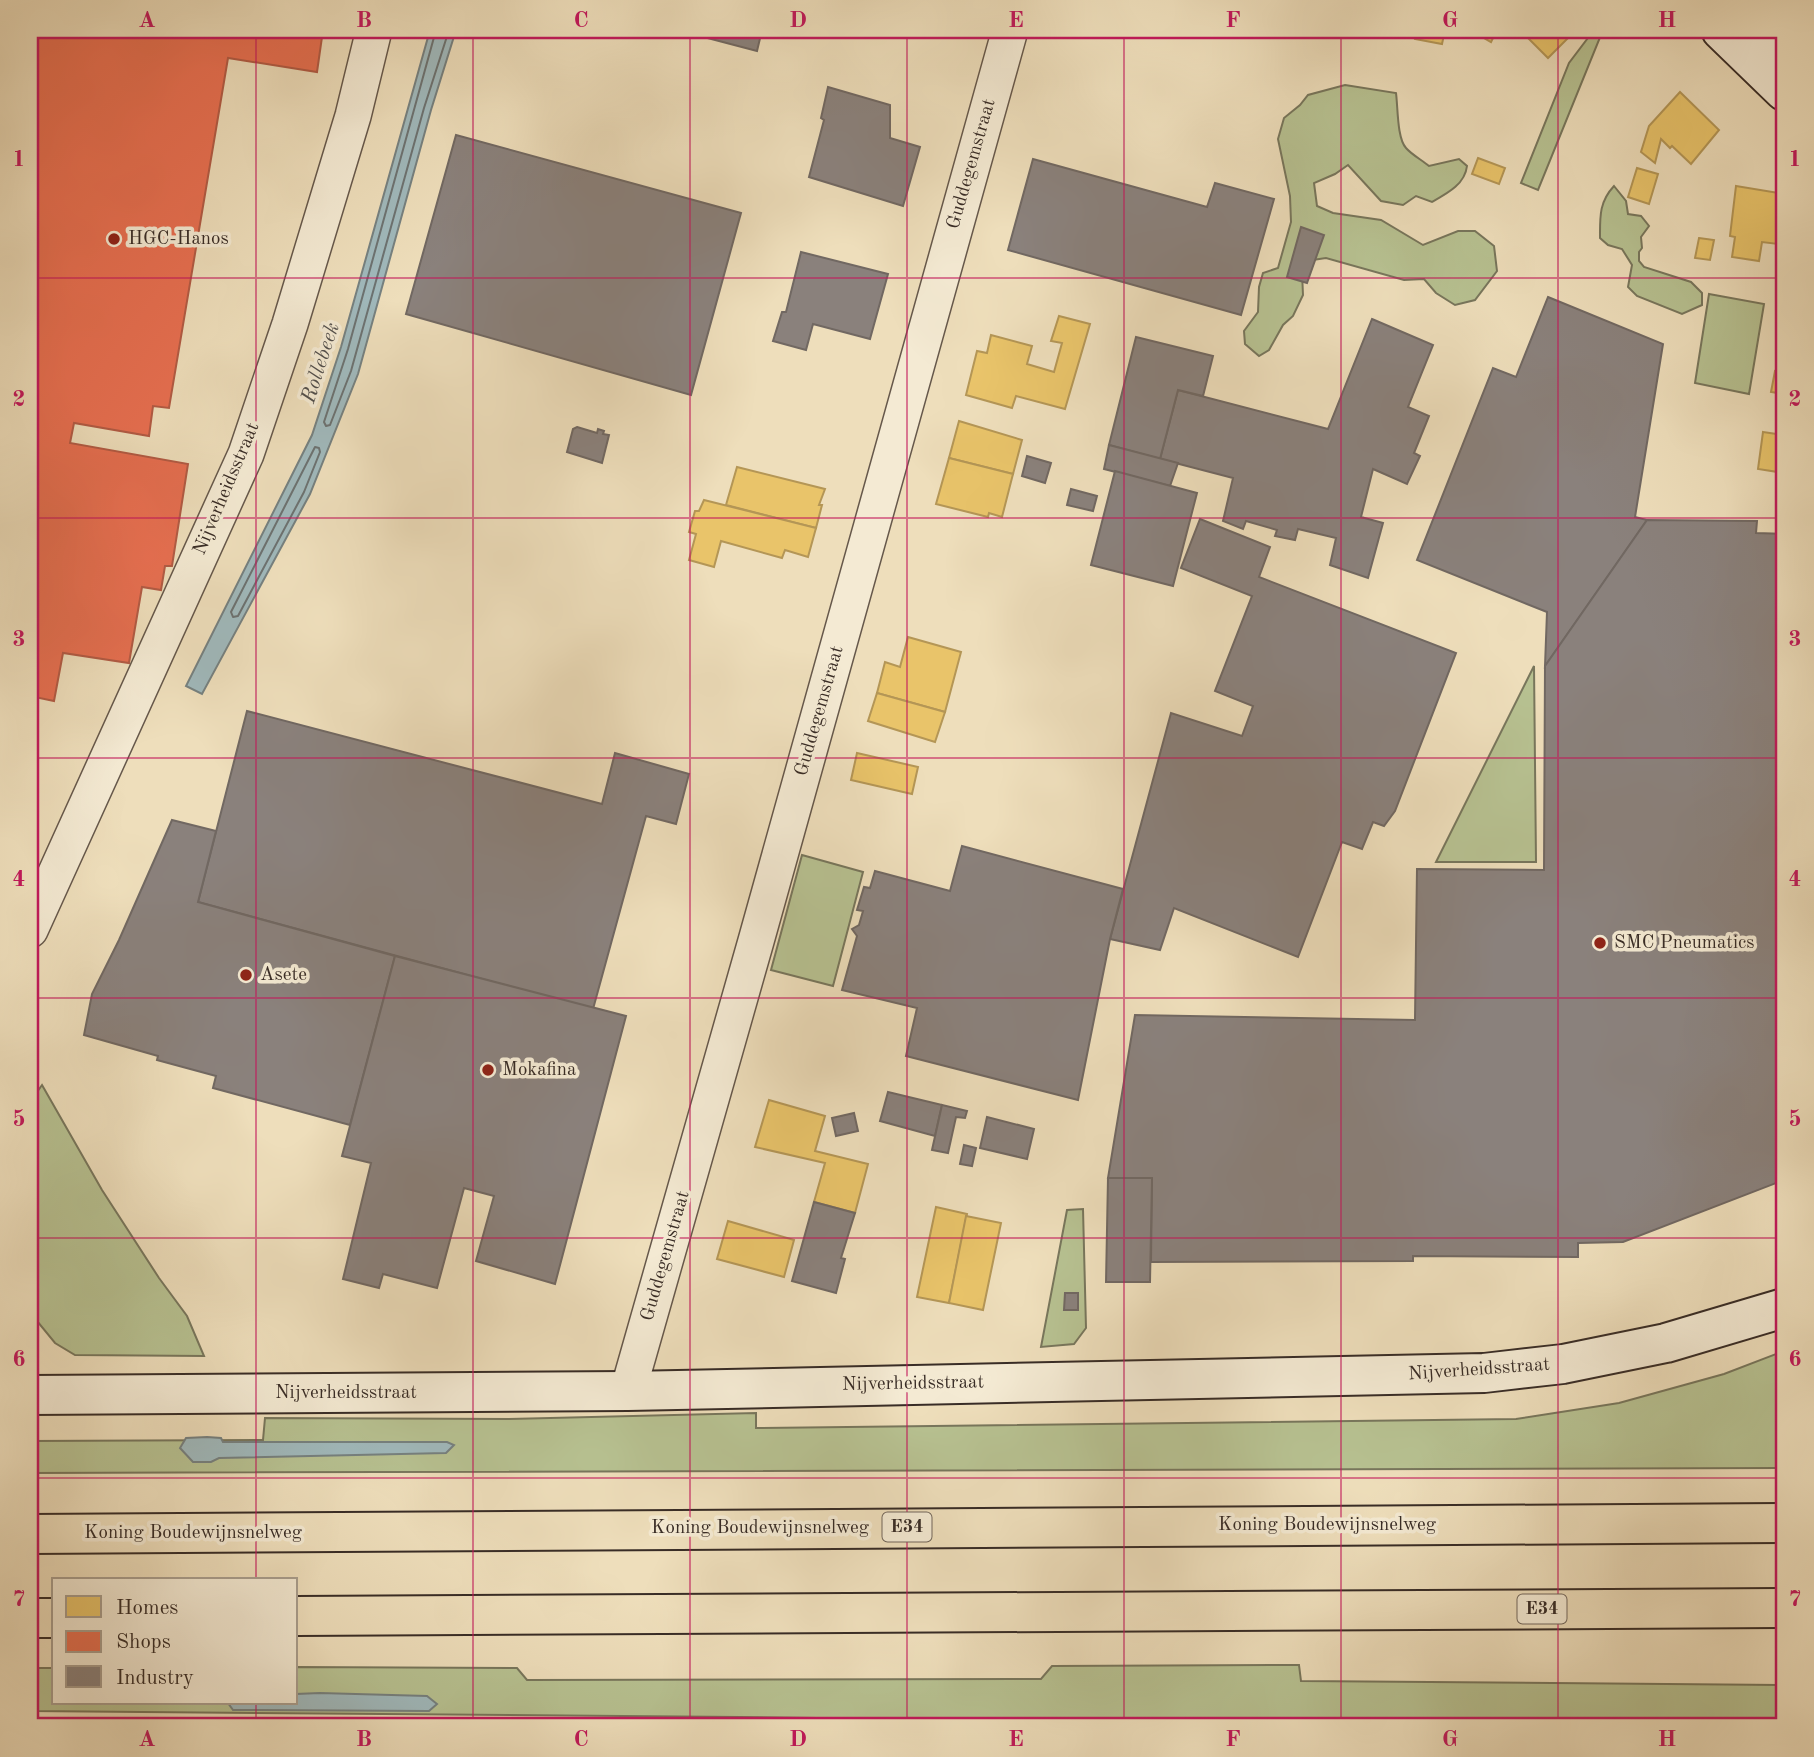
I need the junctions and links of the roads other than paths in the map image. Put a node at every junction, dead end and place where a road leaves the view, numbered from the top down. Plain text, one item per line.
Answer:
1 (374, 30) edge
2 (1010, 30) edge
3 (1721, 30) edge
4 (1761, 30) edge
5 (1784, 53) edge
6 (1784, 91) edge
7 (30, 930) edge
8 (1784, 1308) edge
9 (31, 1391) edge
10 (628, 1391) junction
11 (1784, 1523) edge
12 (30, 1534) edge
13 (1784, 1608) edge
14 (298, 1616) edge
15 (30, 1618) edge
16 (52, 1618) edge

1 - 7 street, Nijverheidsstraat
2 - 10 street, Guddegemstraat
3 - 6 street
4 - 5 street
8 - 10 street, Nijverheidsstraat
9 - 10 street, Nijverheidsstraat
11 - 12 highway, Koning Boudewijnsnelweg / E34
13 - 14 highway, E34
15 - 16 highway

